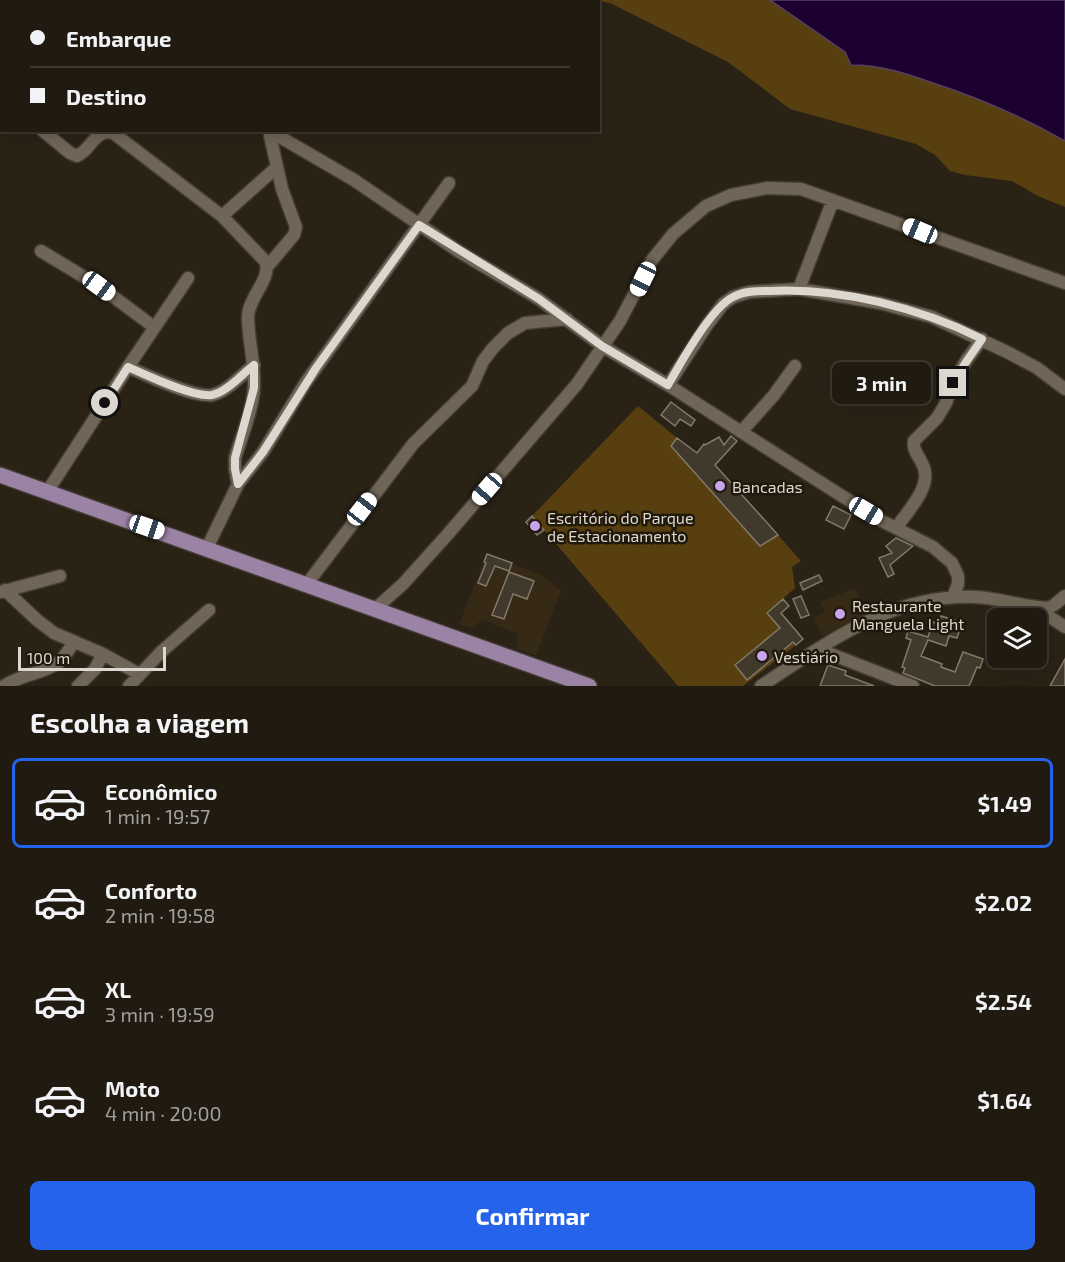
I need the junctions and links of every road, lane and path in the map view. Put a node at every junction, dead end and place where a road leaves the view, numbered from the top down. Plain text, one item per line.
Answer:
1 (44, 132) edge
2 (104, 132) edge
3 (112, 132) edge
4 (268, 132) edge
5 (270, 132) edge
6 (277, 167) junction
7 (449, 183) dead end
8 (833, 200) junction
9 (222, 216) junction
10 (419, 225) junction
11 (41, 251) dead end
12 (267, 267) junction
13 (188, 278) dead end
14 (1065, 283) edge
15 (799, 289) junction
16 (567, 319) junction
17 (154, 327) junction
18 (982, 339) junction
19 (602, 346) junction
20 (254, 365) junction
21 (795, 366) dead end
22 (128, 367) junction
23 (668, 385) junction
24 (1065, 389) edge
25 (741, 432) junction
26 (0, 475) edge
27 (238, 484) junction
28 (47, 492) junction
29 (896, 528) junction
30 (207, 548) junction
31 (60, 576) dead end
32 (307, 584) junction
33 (3, 591) edge
34 (1065, 596) edge
35 (953, 597) junction
36 (1034, 607) junction
37 (375, 609) junction
38 (209, 610) dead end
39 (1065, 627) edge
40 (74, 642) junction
41 (818, 649) junction
42 (103, 654) junction
43 (139, 674) junction
44 (4, 686) edge
45 (78, 686) edge
46 (129, 686) edge
47 (589, 686) edge
48 (761, 686) edge
49 (914, 686) edge

1 - 2 street
3 - 9 street
4 - 6 street
5 - 10 street
6 - 9 street
6 - 12 street
7 - 10 street
8 - 14 street
8 - 15 street
8 - 19 street
9 - 12 street
10 - 16 street
10 - 27 street
11 - 17 street
12 - 20 street
13 - 17 street
15 - 18 street
15 - 23 street
16 - 19 street
16 - 32 street
17 - 22 street
18 - 24 street
18 - 29 street
19 - 23 street
19 - 37 street
20 - 22 street
20 - 27 street
21 - 25 street
22 - 28 street
23 - 25 street
25 - 29 street
26 - 28 main road
27 - 30 street
28 - 30 main road
29 - 35 street
30 - 32 main road
31 - 33 street
32 - 37 main road
33 - 40 street
34 - 36 street
35 - 36 street
35 - 41 street
36 - 39 street
37 - 47 main road
38 - 43 street
40 - 42 street
40 - 44 street
41 - 48 street
41 - 49 street
42 - 43 street
42 - 45 street
43 - 46 street

